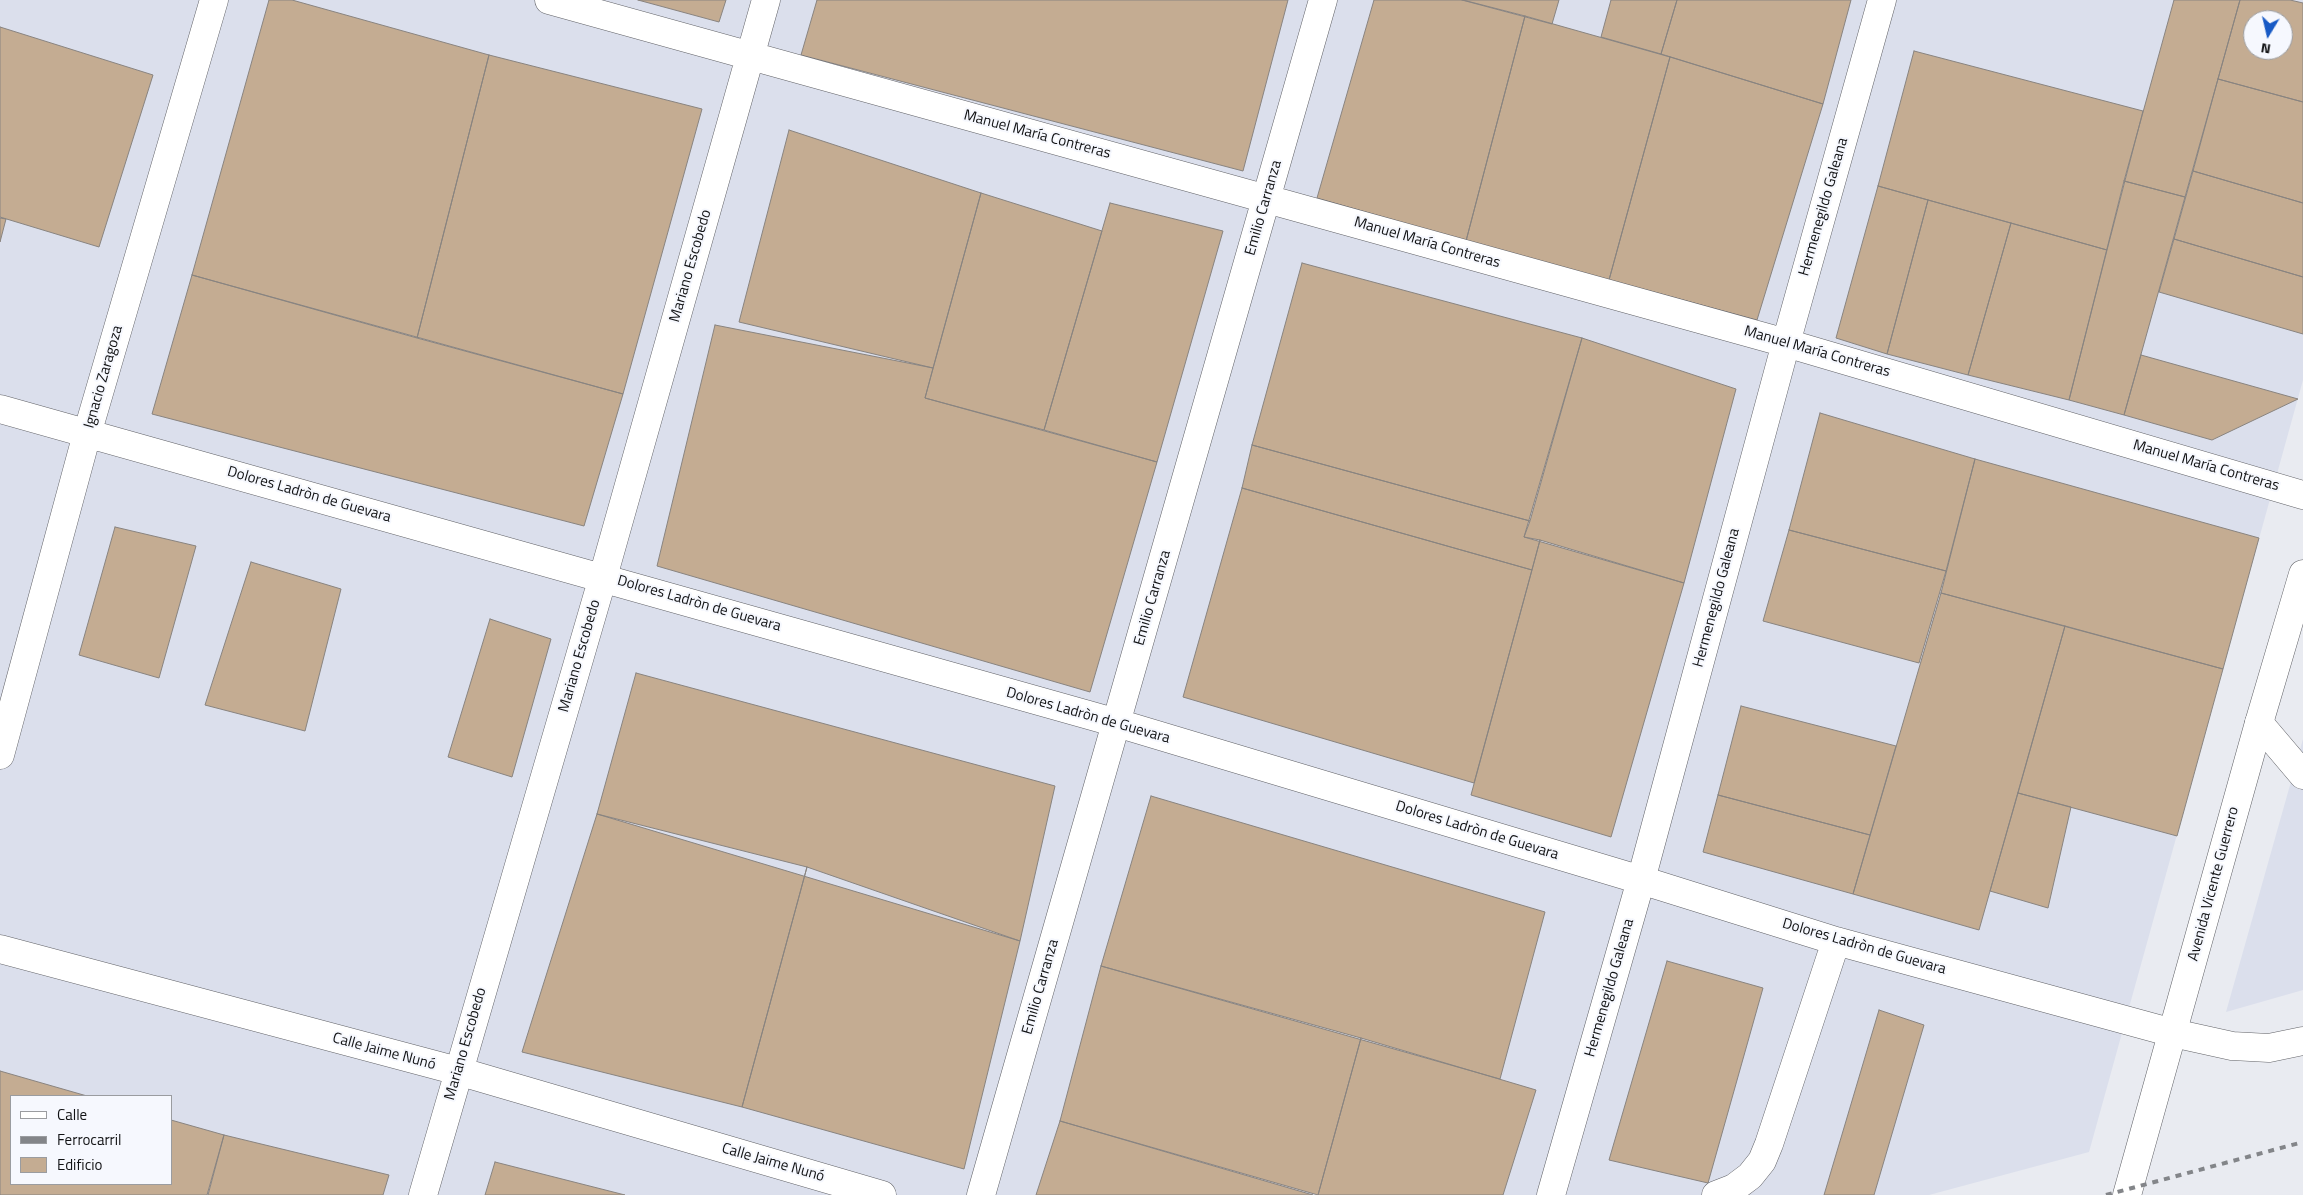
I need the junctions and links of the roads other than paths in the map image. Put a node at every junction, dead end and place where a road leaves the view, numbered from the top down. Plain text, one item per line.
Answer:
1 (214, 0) edge
2 (549, 0) edge
3 (766, 0) edge
4 (1323, 0) edge
5 (1882, 0) edge
6 (750, 57) junction
7 (1266, 198) junction
8 (1786, 343) junction
9 (0, 409) edge
10 (87, 434) junction
11 (2303, 495) edge
12 (2303, 574) edge
13 (603, 577) junction
14 (7, 697) edge
15 (2259, 723) junction
16 (1117, 724) junction
17 (0, 755) edge
18 (2303, 775) edge
19 (1641, 880) junction
20 (1836, 941) junction
21 (0, 949) edge
22 (2173, 1033) junction
23 (2303, 1041) edge
24 (458, 1072) junction
25 (423, 1195) edge
26 (882, 1195) edge
27 (981, 1195) edge
28 (1551, 1195) edge
29 (1716, 1195) edge
30 (2127, 1195) edge

1 - 10 street, Ignacio Zaragoza
2 - 6 street, Manuel María Contreras
3 - 6 street, Mariano Escobedo
4 - 7 street, Emilio Carranza
5 - 8 street, Hermenegildo Galeana
6 - 7 street, Manuel María Contreras
6 - 13 street, Mariano Escobedo
7 - 8 street, Manuel María Contreras
7 - 16 street, Emilio Carranza
8 - 11 street, Manuel María Contreras
8 - 19 street, Hermenegildo Galeana
9 - 10 street, Dolores Ladròn de Guevara
10 - 13 street, Dolores Ladròn de Guevara
10 - 14 street, Ignacio Zaragoza
12 - 15 street, Avenida Vicente Guerrero
13 - 16 street, Dolores Ladròn de Guevara
13 - 24 street, Mariano Escobedo
14 - 17 street, Ignacio Zaragoza
15 - 18 street
15 - 22 street, Avenida Vicente Guerrero
16 - 19 street, Dolores Ladròn de Guevara
16 - 27 street, Emilio Carranza
19 - 20 street, Dolores Ladròn de Guevara
19 - 28 street, Hermenegildo Galeana
20 - 22 street, Dolores Ladròn de Guevara
20 - 29 street
21 - 24 street, Calle Jaime Nunó
22 - 23 street, Dolores Ladròn de Guevara
22 - 30 street, Avenida Vicente Guerrero
24 - 25 street, Mariano Escobedo
24 - 26 street, Calle Jaime Nunó

